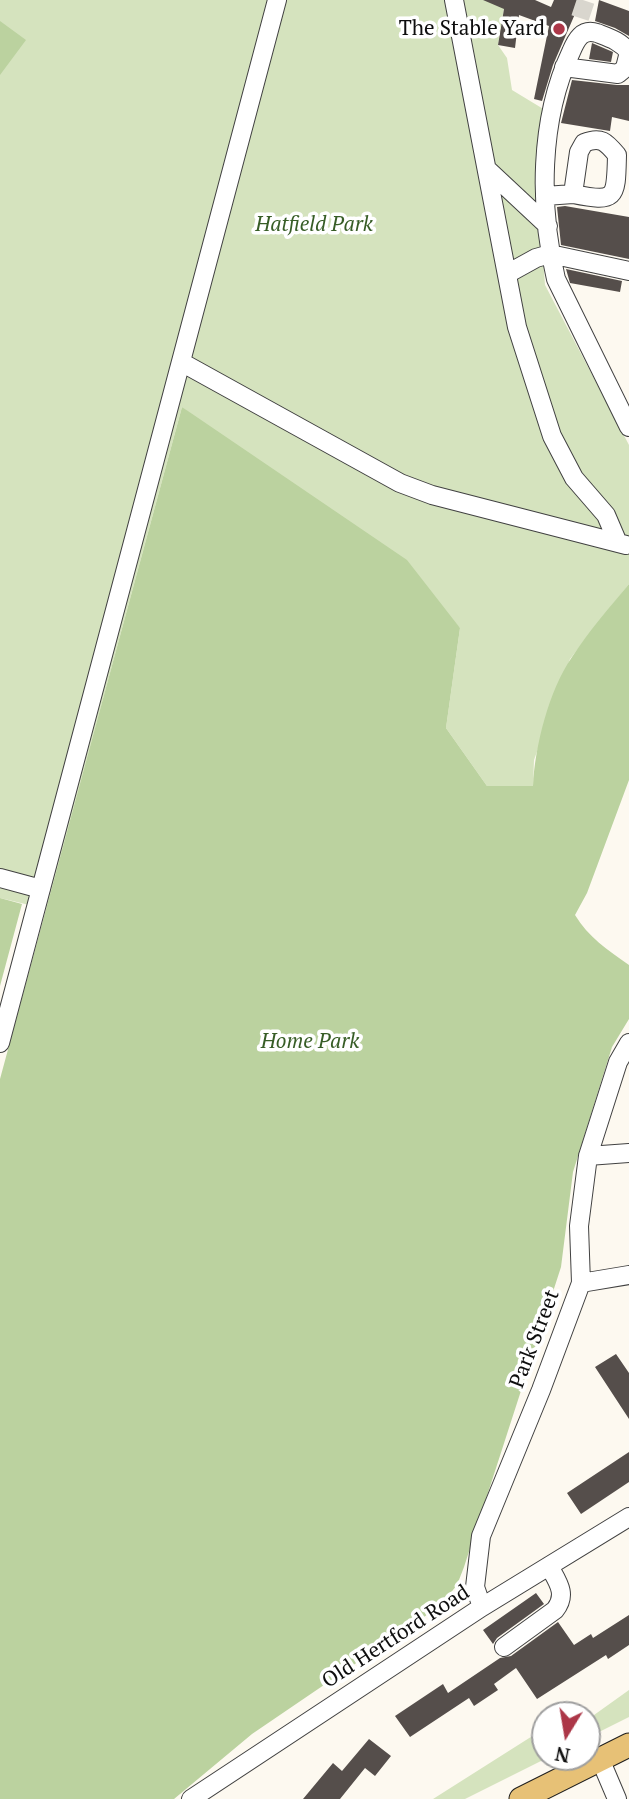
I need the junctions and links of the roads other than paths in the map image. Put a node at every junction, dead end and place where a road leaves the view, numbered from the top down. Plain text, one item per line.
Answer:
1 (277, 0) edge
2 (454, 0) edge
3 (564, 67) dead end
4 (487, 170) junction
5 (573, 194) dead end
6 (545, 196) junction
7 (548, 226) junction
8 (550, 254) junction
9 (629, 271) edge
10 (507, 274) junction
11 (181, 362) junction
12 (629, 426) edge
13 (623, 545) edge
14 (0, 878) edge
15 (41, 889) junction
16 (0, 1043) edge
17 (629, 1043) edge
18 (629, 1153) edge
19 (588, 1156) junction
20 (629, 1275) edge
21 (581, 1283) junction
22 (629, 1517) edge
23 (549, 1566) junction
24 (482, 1607) junction
25 (504, 1647) dead end
26 (629, 1745) edge
27 (601, 1759) edge
28 (601, 1761) edge
29 (576, 1771) edge
30 (191, 1799) edge
31 (521, 1799) edge
32 (617, 1799) edge

1 - 11 street
2 - 4 street
3 - 6 street
4 - 7 street
4 - 10 street
5 - 6 street
6 - 7 street
7 - 8 street
8 - 9 street
8 - 10 street
8 - 12 street
10 - 13 street
11 - 13 street
11 - 15 street
14 - 15 street
15 - 16 street
17 - 19 street, Park Street
18 - 19 street
19 - 21 street, Park Street
20 - 21 street
21 - 24 street, Park Street
22 - 23 street, Old Hertford Road
23 - 24 street, Old Hertford Road
23 - 25 street
24 - 30 street, Old Hertford Road
26 - 27 main road
28 - 32 street
29 - 31 main road

